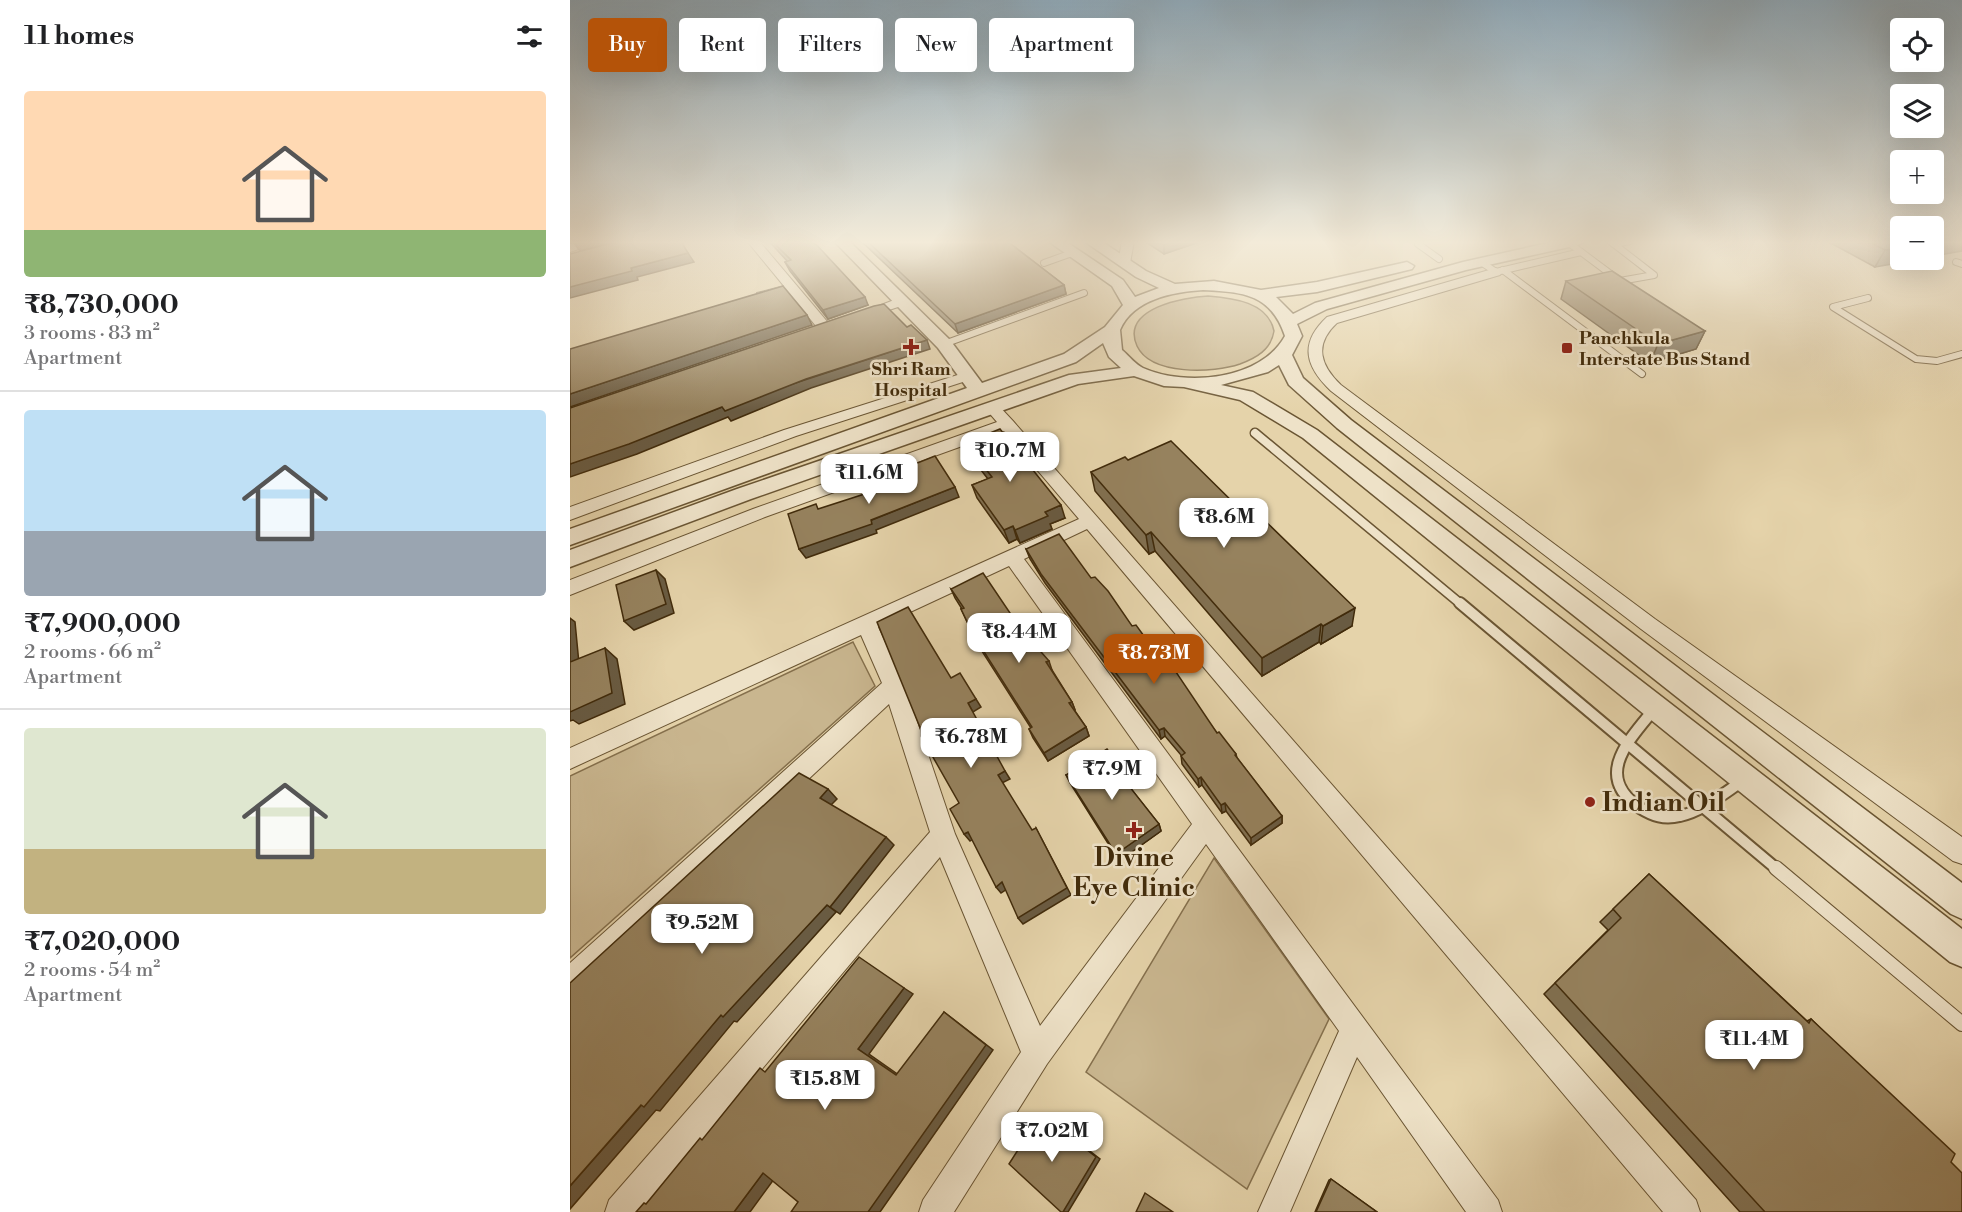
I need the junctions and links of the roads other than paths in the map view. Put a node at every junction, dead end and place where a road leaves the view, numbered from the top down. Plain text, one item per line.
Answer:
1 (760, 298) edge
2 (802, 298) edge
3 (899, 298) edge
4 (1071, 298) edge
5 (1127, 298) edge
6 (1144, 298) edge
7 (1264, 298) edge
8 (1359, 298) edge
9 (1401, 298) edge
10 (1535, 298) edge
11 (1868, 298) dead end
12 (748, 301) edge
13 (902, 301) junction
14 (1132, 306) junction
15 (1291, 321) junction
16 (1110, 330) junction
17 (944, 344) junction
18 (1962, 354) edge
19 (1283, 355) junction
20 (1135, 371) junction
21 (1642, 374) dead end
22 (967, 376) junction
23 (1191, 384) junction
24 (993, 408) junction
25 (1255, 433) dead end
26 (570, 514) edge
27 (1090, 521) junction
28 (570, 537) edge
29 (1012, 557) junction
30 (570, 559) edge
31 (570, 588) edge
32 (866, 623) junction
33 (894, 686) junction
34 (1655, 708) junction
35 (1628, 744) junction
36 (570, 759) edge
37 (1746, 779) junction
38 (1701, 807) junction
39 (1206, 824) junction
40 (943, 835) junction
41 (1962, 852) edge
42 (1962, 903) edge
43 (1962, 950) edge
44 (570, 982) edge
45 (1962, 1024) edge
46 (1354, 1030) junction
47 (1037, 1054) junction
48 (621, 1212) edge
49 (935, 1212) edge
50 (1274, 1212) edge
51 (1486, 1212) edge
52 (1684, 1212) edge

1 - 12 street
2 - 13 street
3 - 13 street
4 - 17 lane
5 - 14 street
6 - 14 street
7 - 15 street
8 - 15 street
9 - 41 street
10 - 21 lane
11 - 18 lane
13 - 17 street
14 - 16 street
15 - 19 street
16 - 20 street
16 - 24 street
17 - 22 street
19 - 23 street
19 - 42 street
20 - 23 street
20 - 24 street
22 - 24 street
22 - 26 street
23 - 34 street
24 - 27 street
24 - 28 street
24 - 30 street
24 - 31 street
25 - 35 lane
27 - 29 street
27 - 52 street
29 - 32 street
29 - 39 street
32 - 33 street
32 - 36 street
33 - 40 street
33 - 44 street
34 - 35 lane
34 - 37 street
35 - 38 lane
35 - 38 lane
37 - 38 lane
37 - 43 street
38 - 45 lane
39 - 46 street
39 - 47 street
40 - 47 street
40 - 48 street
46 - 50 street
46 - 51 street
47 - 49 street

